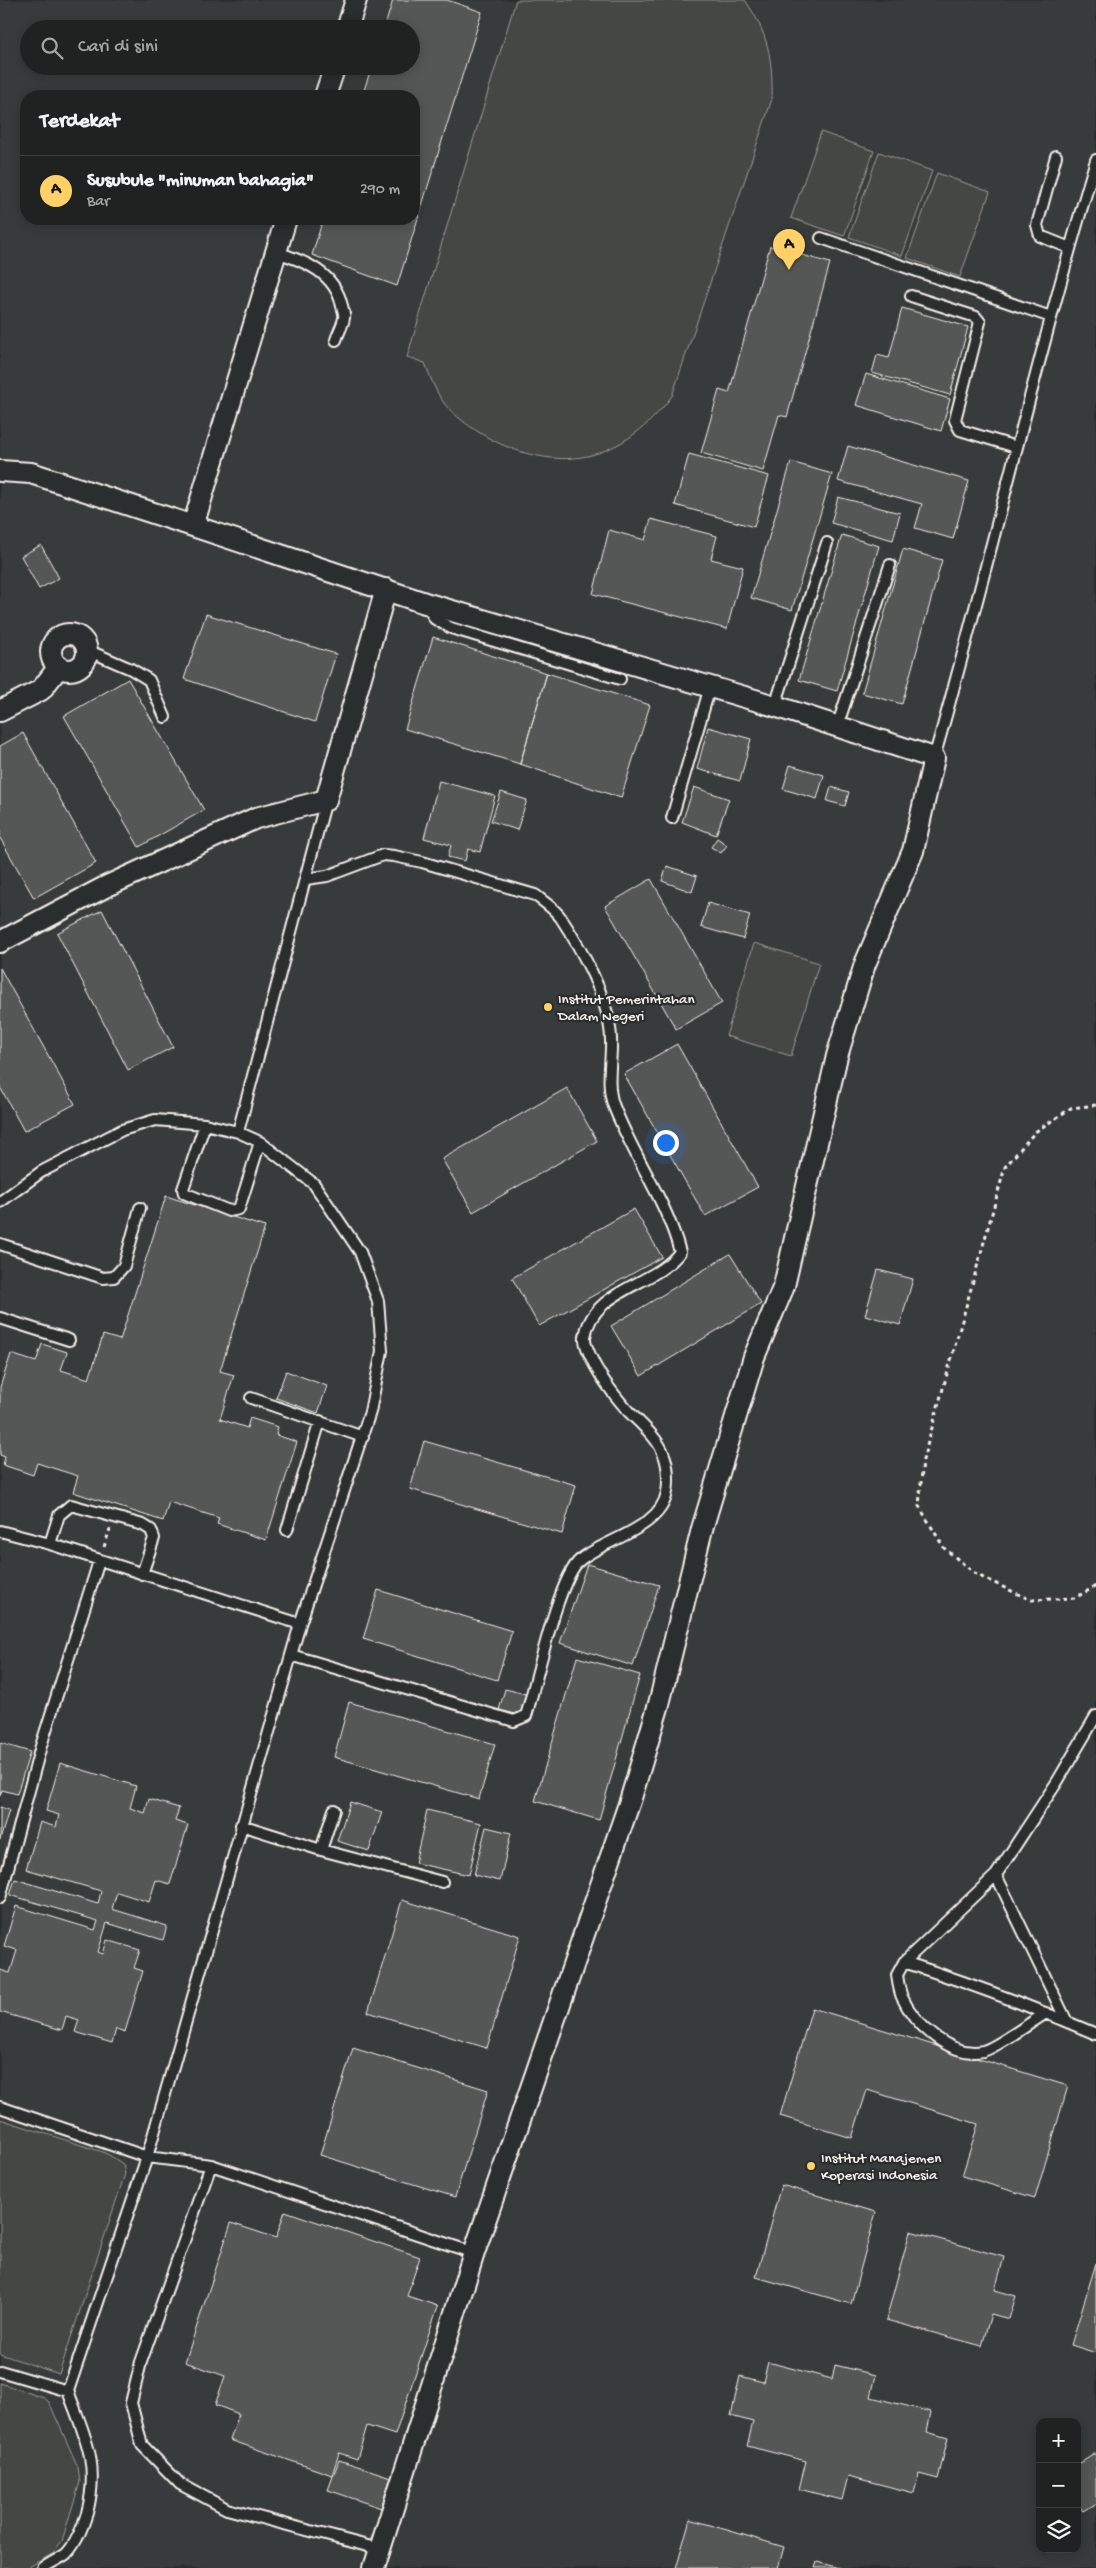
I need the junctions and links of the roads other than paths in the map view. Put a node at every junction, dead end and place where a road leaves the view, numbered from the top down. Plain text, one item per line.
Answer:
1 (356, 0) edge
2 (350, 20) edge
3 (332, 75) edge
4 (327, 90) edge
5 (1056, 156) dead end
6 (1096, 160) edge
7 (284, 225) edge
8 (821, 238) dead end
9 (1070, 248) junction
10 (276, 252) junction
11 (911, 296) dead end
12 (1051, 317) junction
13 (336, 340) dead end
14 (1016, 447) junction
15 (0, 471) edge
16 (193, 526) junction
17 (827, 543) dead end
18 (890, 565) dead end
19 (386, 589) junction
20 (425, 603) junction
21 (87, 650) junction
22 (59, 667) junction
23 (620, 679) dead end
24 (710, 687) junction
25 (776, 706) junction
26 (0, 711) edge
27 (165, 716) dead end
28 (837, 727) junction
29 (934, 758) junction
30 (326, 800) junction
31 (672, 818) dead end
32 (306, 879) junction
33 (0, 942) edge
34 (205, 1124) junction
35 (238, 1132) junction
36 (260, 1142) junction
37 (0, 1202) edge
38 (140, 1208) dead end
39 (0, 1244) edge
40 (0, 1318) edge
41 (69, 1340) dead end
42 (251, 1398) dead end
43 (320, 1421) junction
44 (363, 1436) junction
45 (287, 1530) dead end
46 (0, 1531) edge
47 (50, 1544) junction
48 (99, 1561) junction
49 (142, 1574) junction
50 (300, 1624) junction
51 (291, 1655) junction
52 (1096, 1716) edge
53 (334, 1810) dead end
54 (241, 1825) junction
55 (321, 1850) junction
56 (996, 1875) junction
57 (442, 1882) dead end
58 (0, 1898) edge
59 (904, 1962) junction
60 (1046, 2013) junction
61 (1067, 2022) junction
62 (1096, 2034) edge
63 (0, 2107) edge
64 (147, 2157) junction
65 (211, 2165) junction
66 (474, 2253) junction
67 (0, 2370) edge
68 (68, 2391) junction
69 (377, 2559) edge
70 (43, 2568) edge

1 - 2 street
3 - 4 street
5 - 9 lane
6 - 9 lane
7 - 10 street
8 - 12 lane
9 - 12 lane
10 - 13 lane
10 - 16 street
11 - 14 lane
12 - 14 lane
14 - 29 lane
15 - 16 street
16 - 19 street
17 - 25 lane
18 - 28 lane
19 - 20 street
19 - 30 street
20 - 23 lane
20 - 24 street
21 - 22 street
21 - 22 street
21 - 27 lane
22 - 26 street
24 - 25 street
24 - 31 lane
25 - 28 street
28 - 29 street
29 - 66 street
30 - 32 lane
30 - 33 street
32 - 35 lane
32 - 51 lane
34 - 35 lane
34 - 36 lane
34 - 37 lane
35 - 36 lane
36 - 44 lane
38 - 39 lane
40 - 41 lane
42 - 43 lane
43 - 44 lane
43 - 45 lane
44 - 50 lane
46 - 47 lane
47 - 48 lane
47 - 49 lane
48 - 49 lane
48 - 58 lane
49 - 50 lane
50 - 51 lane
51 - 54 lane
52 - 56 lane
53 - 55 lane
54 - 55 lane
54 - 64 lane
55 - 57 lane
56 - 59 lane
56 - 61 lane
59 - 60 lane
59 - 60 lane
60 - 61 lane
61 - 62 lane
63 - 64 lane
64 - 65 lane
64 - 68 lane
65 - 66 lane
65 - 69 lane
66 - 69 street
67 - 68 lane
68 - 70 lane

